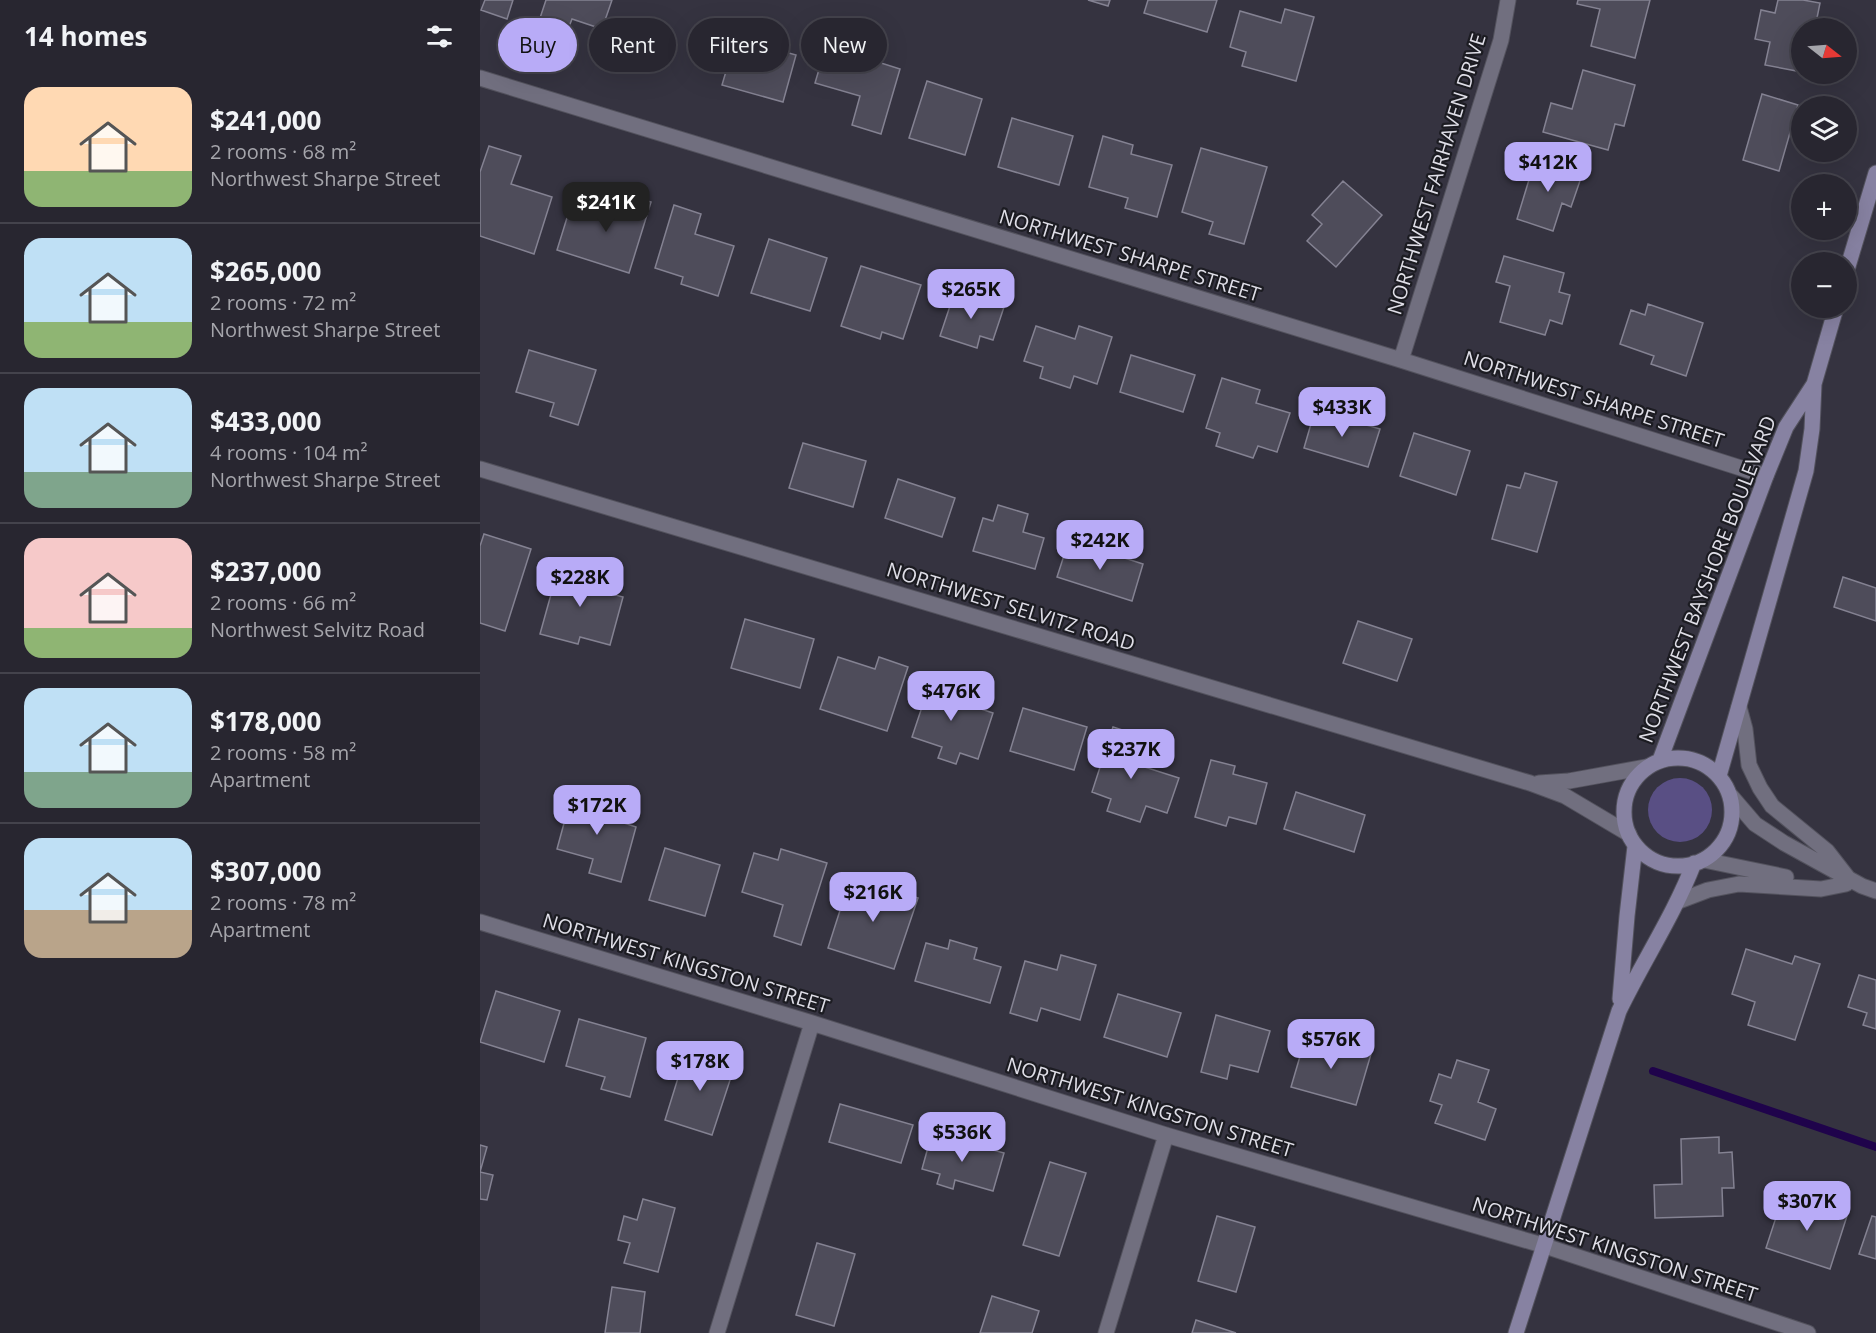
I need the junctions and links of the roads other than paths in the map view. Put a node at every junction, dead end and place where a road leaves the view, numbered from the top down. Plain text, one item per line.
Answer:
1 (1503, 1) edge
2 (480, 78) edge
3 (1876, 173) edge
4 (1852, 252) edge
5 (1833, 318) edge
6 (1401, 360) junction
7 (1814, 384) junction
8 (480, 469) edge
9 (1766, 476) junction
10 (1739, 707) junction
11 (1653, 764) junction
12 (1719, 776) junction
13 (1530, 783) junction
14 (1731, 796) junction
15 (1632, 840) junction
16 (1699, 862) junction
17 (1858, 885) edge
18 (1679, 901) junction
19 (480, 922) edge
20 (1619, 1011) junction
21 (812, 1023) junction
22 (1166, 1135) junction
23 (1542, 1245) junction
24 (717, 1333) edge
25 (1106, 1333) edge
26 (1516, 1333) edge
27 (1808, 1333) edge

1 - 6 street, NORTHWEST FAIRHAVEN DRIVE
2 - 6 street, NORTHWEST SHARPE STREET
3 - 4 main road
5 - 7 main road, NORTHWEST BAYSHORE BOULEVARD
6 - 9 street, NORTHWEST SHARPE STREET
7 - 9 main road, NORTHWEST BAYSHORE BOULEVARD
7 - 10 main road, NORTHWEST BAYSHORE BOULEVARD
8 - 13 street, NORTHWEST SELVITZ ROAD
9 - 11 main road, NORTHWEST BAYSHORE BOULEVARD
10 - 12 main road, NORTHWEST BAYSHORE BOULEVARD
10 - 17 street
11 - 12 main road
11 - 13 street, NORTHWEST SELVITZ ROAD
11 - 15 main road
12 - 14 main road
13 - 15 street, NORTHWEST SELVITZ ROAD
14 - 16 main road
14 - 17 street
15 - 16 main road
15 - 20 main road
16 - 17 street
16 - 18 main road
17 - 18 street
18 - 20 main road
19 - 21 street, NORTHWEST KINGSTON STREET
20 - 23 main road
21 - 22 street, NORTHWEST KINGSTON STREET
21 - 24 street
22 - 23 street, NORTHWEST KINGSTON STREET
22 - 25 street
23 - 26 main road
23 - 27 street, NORTHWEST KINGSTON STREET

